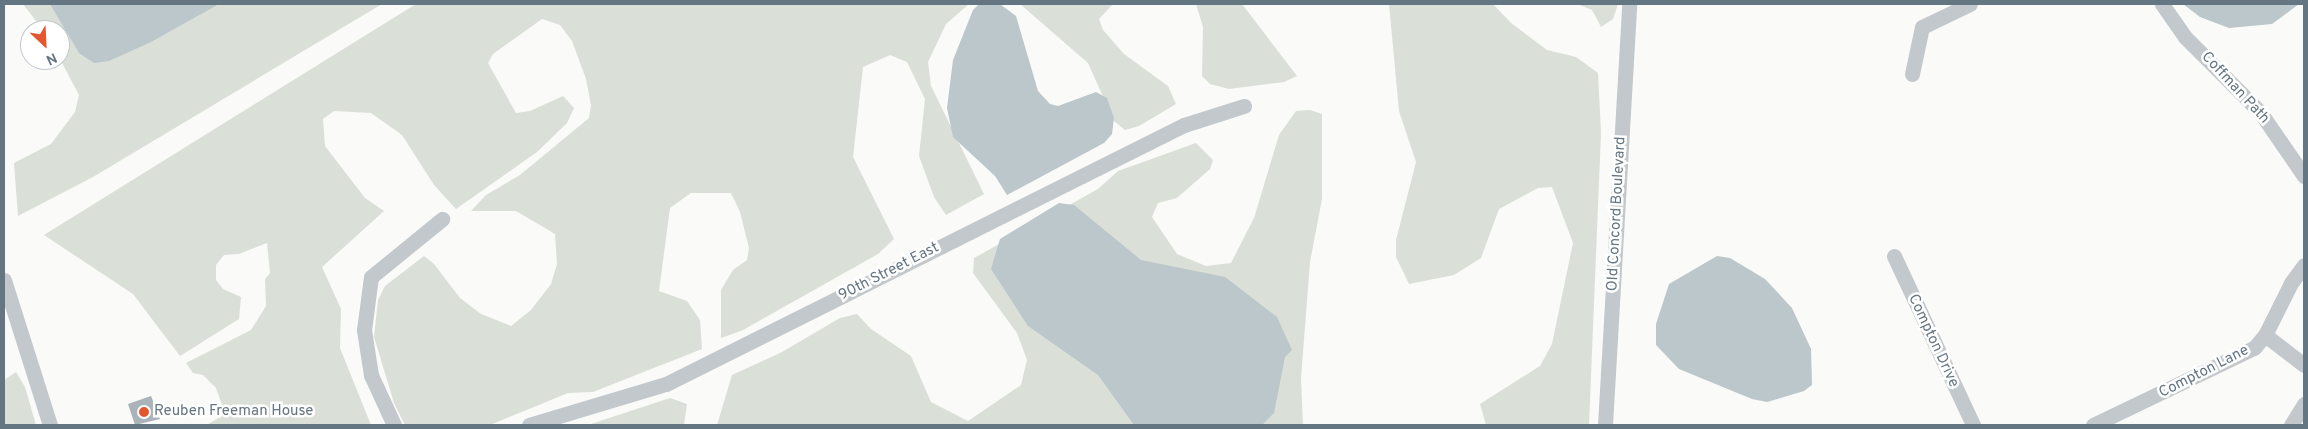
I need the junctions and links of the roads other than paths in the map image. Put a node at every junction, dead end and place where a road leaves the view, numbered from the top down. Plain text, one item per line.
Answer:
1 (1628, 4) edge
2 (1970, 4) edge
3 (2162, 4) edge
4 (1912, 74) dead end
5 (1244, 106) dead end
6 (2304, 176) edge
7 (442, 219) dead end
8 (1894, 256) dead end
9 (2304, 265) edge
10 (4, 280) edge
11 (10, 318) edge
12 (2265, 335) junction
13 (2304, 365) edge
14 (2304, 404) edge
15 (50, 425) edge
16 (394, 425) edge
17 (529, 425) edge
18 (1605, 425) edge
19 (1972, 425) edge
20 (2093, 425) edge
21 (2291, 425) edge

1 - 18 street, Old Concord Boulevard
2 - 4 street
3 - 6 street, Coffman Path
5 - 17 street, 90th Street East
7 - 16 street
8 - 19 street, Compton Drive
9 - 12 street, Compton Lane
10 - 11 street
11 - 15 street
12 - 13 street
12 - 20 street, Compton Lane
14 - 21 street

